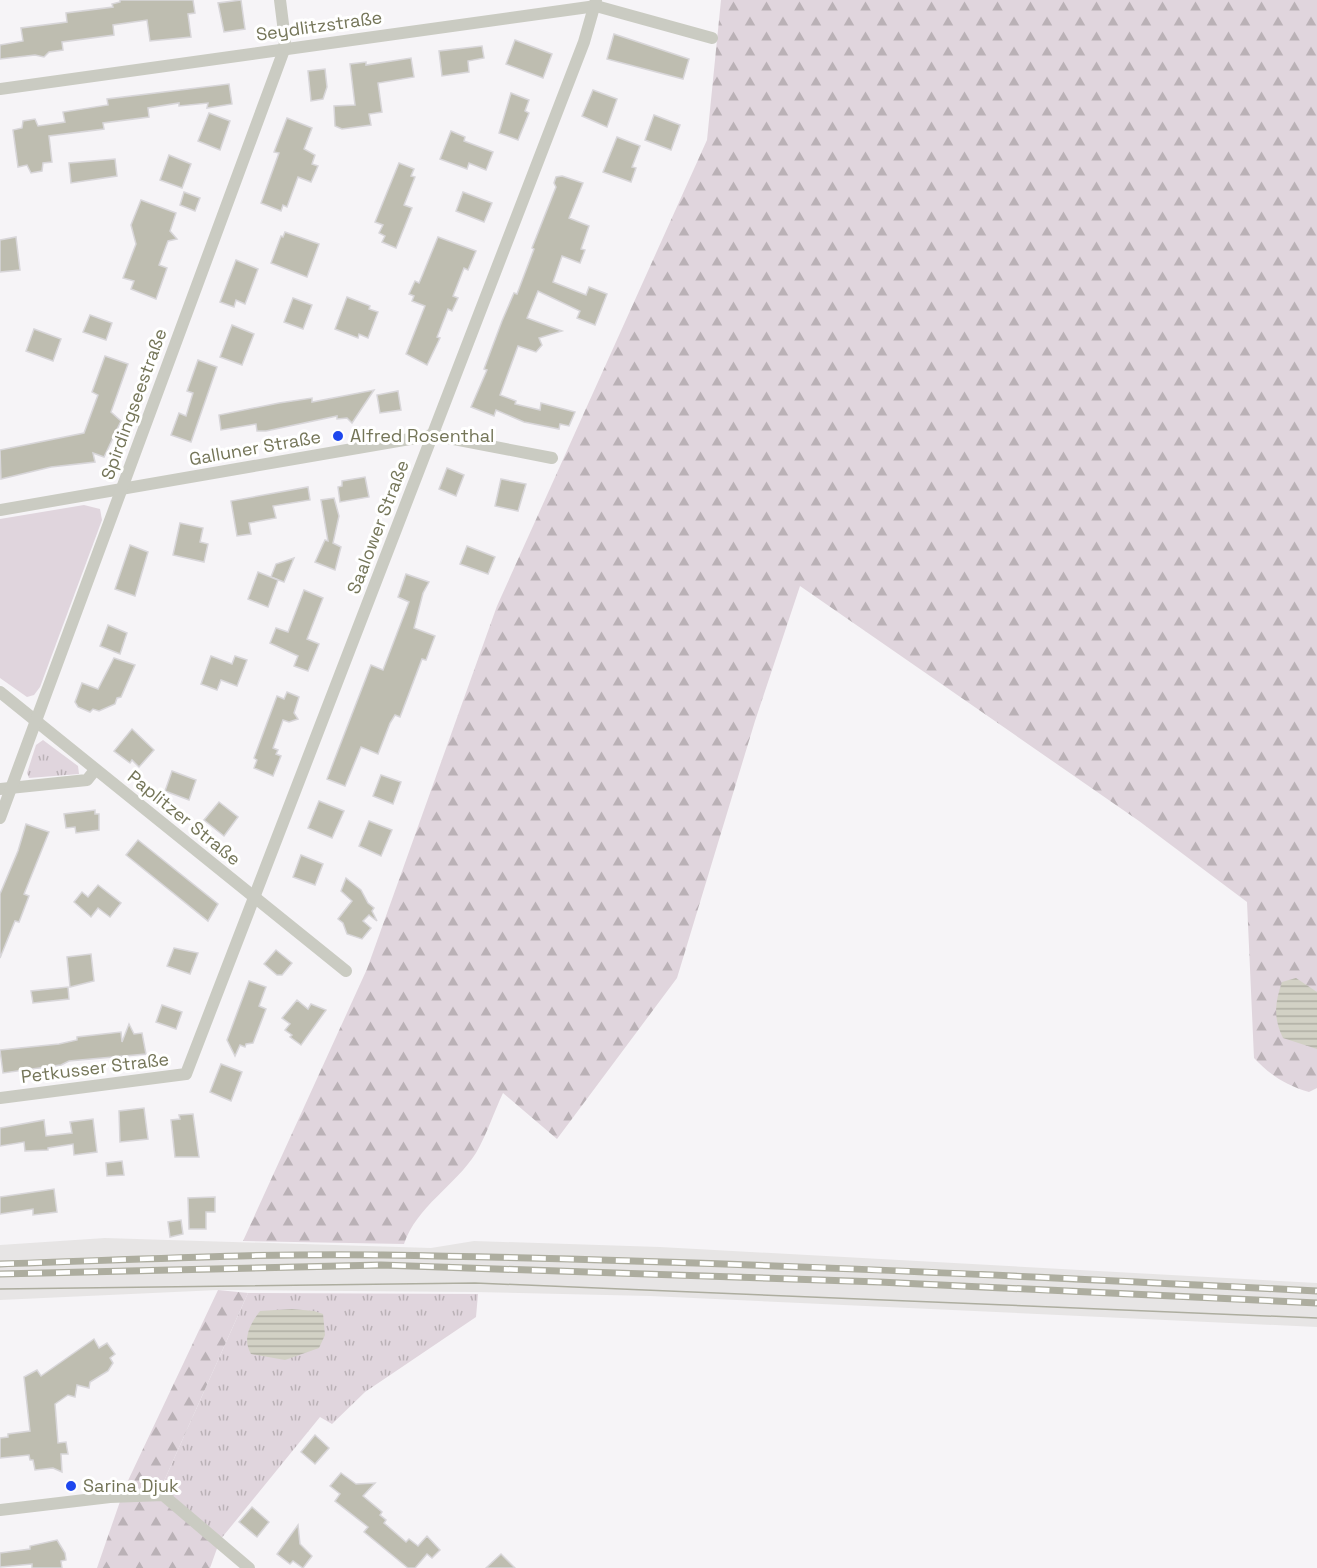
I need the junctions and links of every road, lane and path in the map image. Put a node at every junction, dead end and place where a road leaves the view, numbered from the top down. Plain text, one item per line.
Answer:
1 (280, 0) edge
2 (596, 3) edge
3 (712, 38) dead end
4 (284, 50) junction
5 (0, 89) edge
6 (433, 435) junction
7 (552, 458) dead end
8 (121, 490) junction
9 (0, 510) edge
10 (0, 692) edge
11 (36, 720) junction
12 (95, 770) junction
13 (6, 788) edge
14 (0, 818) edge
15 (254, 898) junction
16 (346, 971) dead end
17 (0, 1098) edge
18 (0, 1510) edge
19 (249, 1568) edge

1 - 4 street, Spirdingseestraße
2 - 3 street, Seydlitzstraße
2 - 4 street, Seydlitzstraße
2 - 6 street, Saalower Straße
4 - 5 street, Seydlitzstraße
4 - 8 street, Spirdingseestraße
6 - 7 street, Galluner Straße
6 - 8 street, Galluner Straße
6 - 15 street, Saalower Straße
8 - 9 street, Galluner Straße
8 - 11 street, Spirdingseestraße
10 - 11 street, Paplitzer Straße
11 - 12 street, Paplitzer Straße
11 - 13 street, Spirdingseestraße
12 - 13 street
12 - 15 street, Paplitzer Straße
13 - 14 street, Spirdingseestraße
15 - 16 street, Paplitzer Straße
15 - 17 street, Petkusser Straße
18 - 19 street

